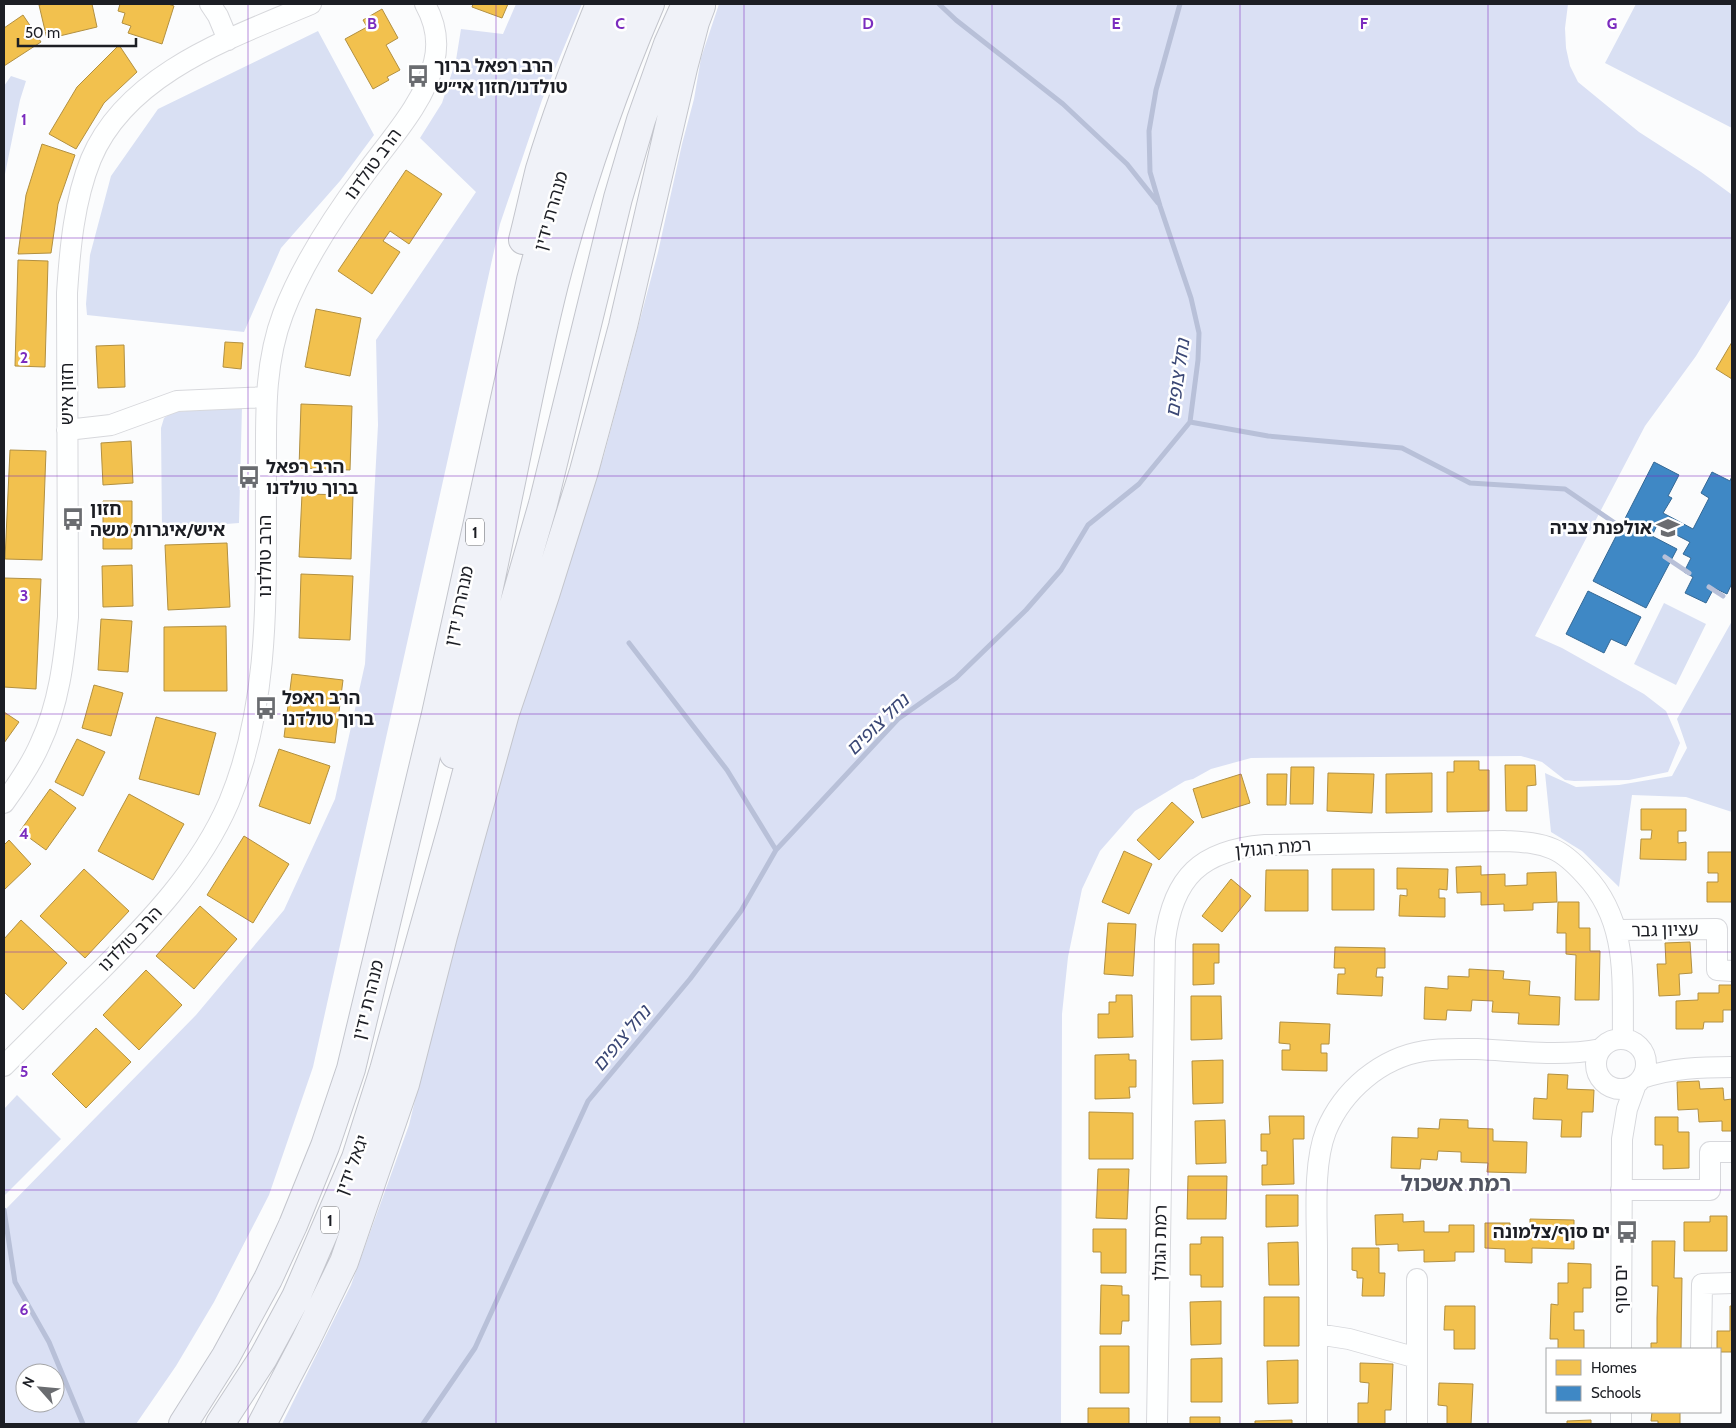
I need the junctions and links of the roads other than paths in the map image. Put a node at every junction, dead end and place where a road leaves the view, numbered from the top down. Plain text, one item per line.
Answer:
1 (210, 4) edge
2 (311, 4) edge
3 (425, 4) edge
4 (600, 4) edge
5 (624, 4) edge
6 (650, 4) edge
7 (686, 4) edge
8 (702, 4) edge
9 (228, 40) junction
10 (267, 397) junction
11 (67, 430) junction
12 (4, 803) edge
13 (1617, 930) junction
14 (1732, 971) edge
15 (402, 1000) junction
16 (1623, 1039) junction
17 (1644, 1053) junction
18 (4, 1066) edge
19 (1732, 1066) edge
20 (1601, 1068) junction
21 (1685, 1068) junction
22 (351, 1069) junction
23 (1639, 1081) junction
24 (1622, 1139) junction
25 (1732, 1152) edge
26 (1621, 1190) junction
27 (1417, 1279) dead end
28 (1732, 1283) edge
29 (1317, 1334) junction
30 (1621, 1348) edge
31 (1701, 1348) edge
32 (1417, 1358) junction
33 (183, 1424) edge
34 (220, 1424) edge
35 (262, 1424) edge
36 (1157, 1424) edge
37 (1317, 1424) edge
38 (1417, 1424) edge

1 - 9 street
2 - 9 street, חזון איש
3 - 10 street, הרב טולדנו
4 - 22 highway
5 - 22 highway, מנהרת ידין / 1
6 - 15 highway, מנהרת ידין / 1
7 - 15 highway
8 - 35 highway
9 - 11 street, חזון איש
10 - 11 street
10 - 18 street, הרב טולדנו
11 - 12 street, חזון איש
13 - 14 street, עציון גבר
13 - 16 street, רמת הגולן
13 - 36 street, רמת הגולן
15 - 34 highway, יגאל ידין / 1
16 - 17 street
16 - 20 street
17 - 21 street
17 - 23 street
19 - 21 street
20 - 23 street
20 - 24 street, ים סוף
20 - 29 street
21 - 23 street
22 - 33 highway, יגאל ידין / 1
23 - 24 street, ים סוף
24 - 26 street, ים סוף
25 - 26 street
26 - 30 street, ים סוף
27 - 32 street
28 - 31 street
29 - 32 street
29 - 37 street
32 - 38 street

